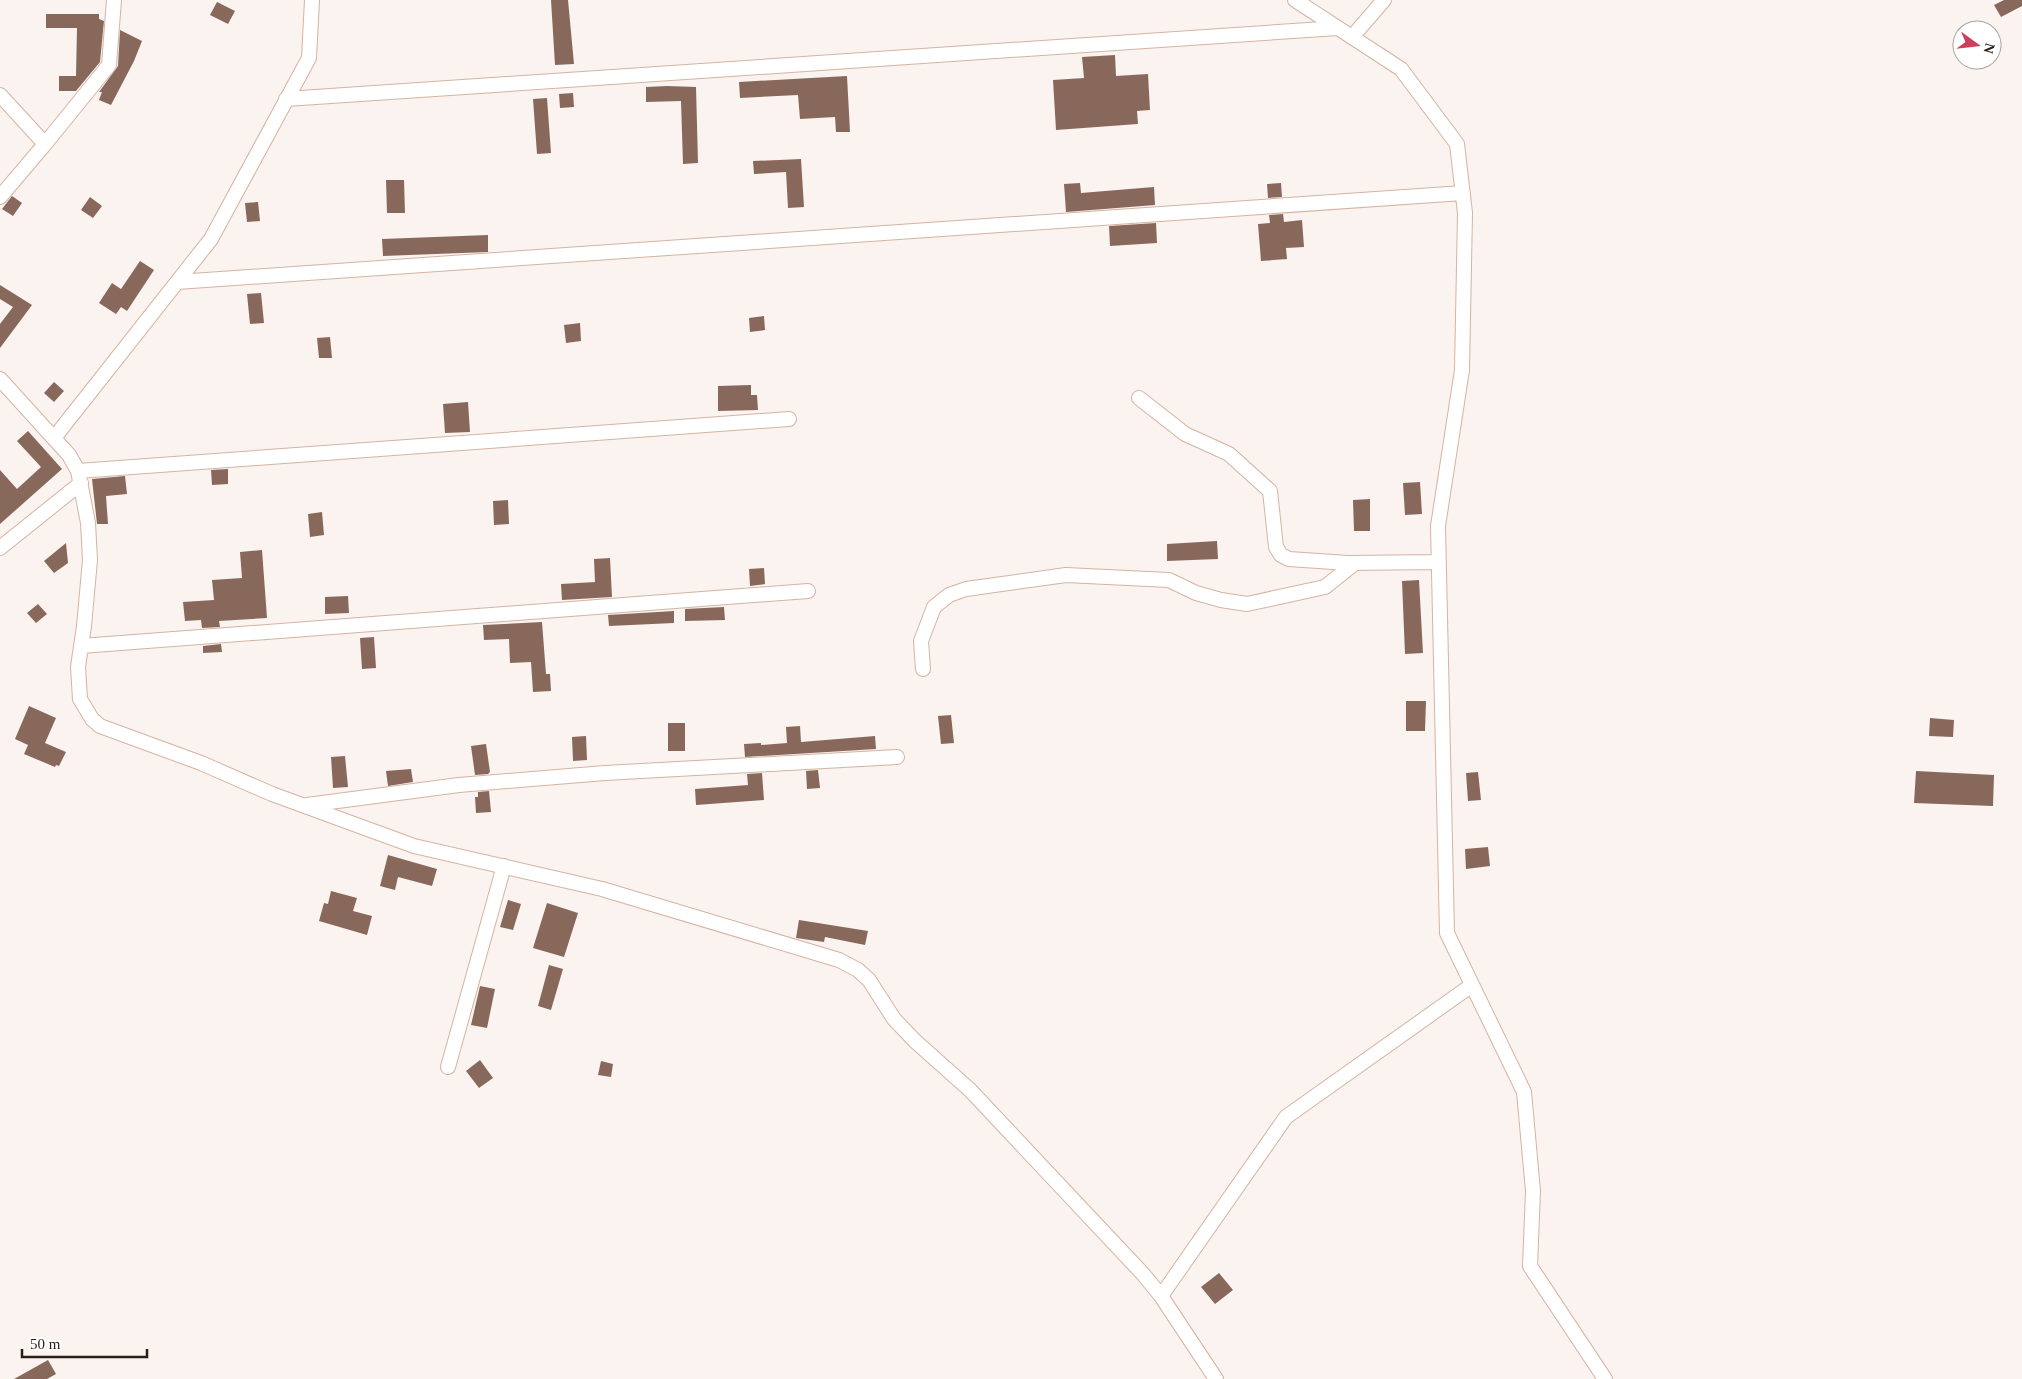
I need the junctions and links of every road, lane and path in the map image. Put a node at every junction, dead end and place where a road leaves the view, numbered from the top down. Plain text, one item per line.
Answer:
1 (114, 0) edge
2 (312, 0) edge
3 (1295, 0) edge
4 (1384, 0) edge
5 (1338, 28) junction
6 (1352, 37) junction
7 (0, 95) edge
8 (286, 99) junction
9 (45, 144) junction
10 (1463, 193) junction
11 (0, 197) edge
12 (177, 282) junction
13 (0, 379) edge
14 (1139, 398) dead end
15 (789, 419) dead end
16 (54, 438) junction
17 (79, 477) junction
18 (0, 548) edge
19 (1439, 562) junction
20 (1355, 563) junction
21 (808, 591) dead end
22 (81, 646) junction
23 (923, 669) dead end
24 (897, 757) dead end
25 (306, 806) junction
26 (504, 866) junction
27 (1472, 984) junction
28 (448, 1067) dead end
29 (1161, 1296) junction
30 (1216, 1379) edge
31 (1605, 1379) edge

1 - 9 street
2 - 8 street
3 - 5 street
4 - 6 street
5 - 6 street
5 - 8 street
6 - 10 street
7 - 9 street
8 - 12 street
9 - 11 street
10 - 12 street
10 - 19 street
12 - 16 street
13 - 16 street
14 - 20 street
15 - 17 street
16 - 17 street
17 - 18 street
17 - 22 street
19 - 20 street
19 - 27 street
20 - 23 street
21 - 22 street
22 - 25 street
24 - 25 street
25 - 26 street
26 - 28 street
26 - 29 street
27 - 29 street
27 - 31 street
29 - 30 street

